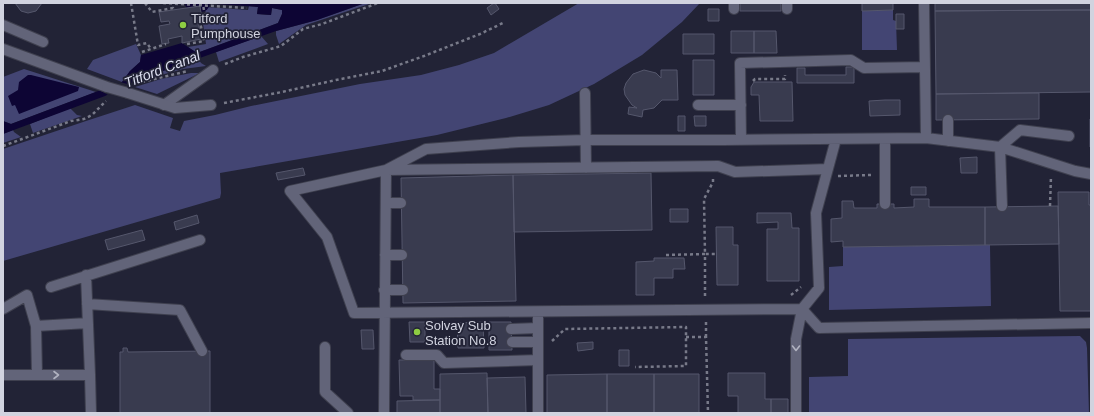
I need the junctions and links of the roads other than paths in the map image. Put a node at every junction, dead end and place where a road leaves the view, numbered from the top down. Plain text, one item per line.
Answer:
1 (924, 3) edge
2 (3, 25) edge
3 (44, 42) dead end
4 (3, 49) edge
5 (925, 67) junction
6 (213, 70) road end
7 (585, 93) dead end
8 (164, 105) junction
9 (211, 105) road end
10 (698, 105) dead end
11 (741, 105) junction
12 (948, 120) dead end
13 (1069, 136) dead end
14 (885, 138) junction
15 (926, 138) junction
16 (836, 139) junction
17 (585, 140) junction
18 (741, 140) junction
19 (948, 141) junction
20 (1000, 147) junction
21 (386, 170) junction
22 (582, 170) junction
23 (827, 173) junction
24 (1091, 174) edge
25 (401, 202) dead end
26 (386, 203) junction
27 (885, 204) dead end
28 (1002, 206) dead end
29 (200, 240) dead end
30 (385, 255) junction
31 (402, 255) dead end
32 (86, 276) junction
33 (51, 287) dead end
34 (384, 290) junction
35 (403, 290) dead end
36 (87, 304) junction
37 (3, 309) edge
38 (802, 309) junction
39 (538, 312) junction
40 (384, 313) junction
41 (88, 323) junction
42 (1091, 323) edge
43 (36, 326) junction
44 (538, 328) junction
45 (511, 329) dead end
46 (512, 342) dead end
47 (538, 342) junction
48 (325, 347) dead end
49 (202, 351) dead end
50 (406, 355) dead end
51 (538, 357) junction
52 (3, 375) edge
53 (37, 375) junction
54 (90, 375) junction
55 (91, 413) edge
56 (348, 413) edge
57 (384, 413) edge
58 (538, 413) edge
59 (796, 413) edge

1 - 5 street
2 - 3 street
4 - 8 street, bridge
5 - 11 street
5 - 15 street
6 - 8 street
7 - 17 street
8 - 9 street
10 - 11 street
11 - 18 street
12 - 19 street
13 - 20 street
14 - 15 street
14 - 16 street
14 - 27 street
15 - 19 street
16 - 18 street
16 - 23 street
17 - 18 street
17 - 21 street
17 - 22 street
19 - 20 street
20 - 24 street
20 - 28 street
21 - 22 street
21 - 26 street
21 - 40 street
22 - 23 street
23 - 38 street
25 - 26 street
26 - 30 street
29 - 32 street
30 - 31 street
30 - 34 street
32 - 33 street
32 - 36 street
34 - 35 street
34 - 40 street
36 - 41 street
36 - 49 street
37 - 43 street
38 - 39 street
38 - 42 street
38 -> 59 street
39 - 40 street
39 - 44 street
40 - 57 street
41 - 43 street
41 - 54 street
43 - 53 street
44 - 45 street
44 - 47 street
46 - 47 street
47 - 51 street
48 - 56 street
50 - 51 street
51 - 58 street
52 - 53 street
53 -> 54 street
54 - 55 street

